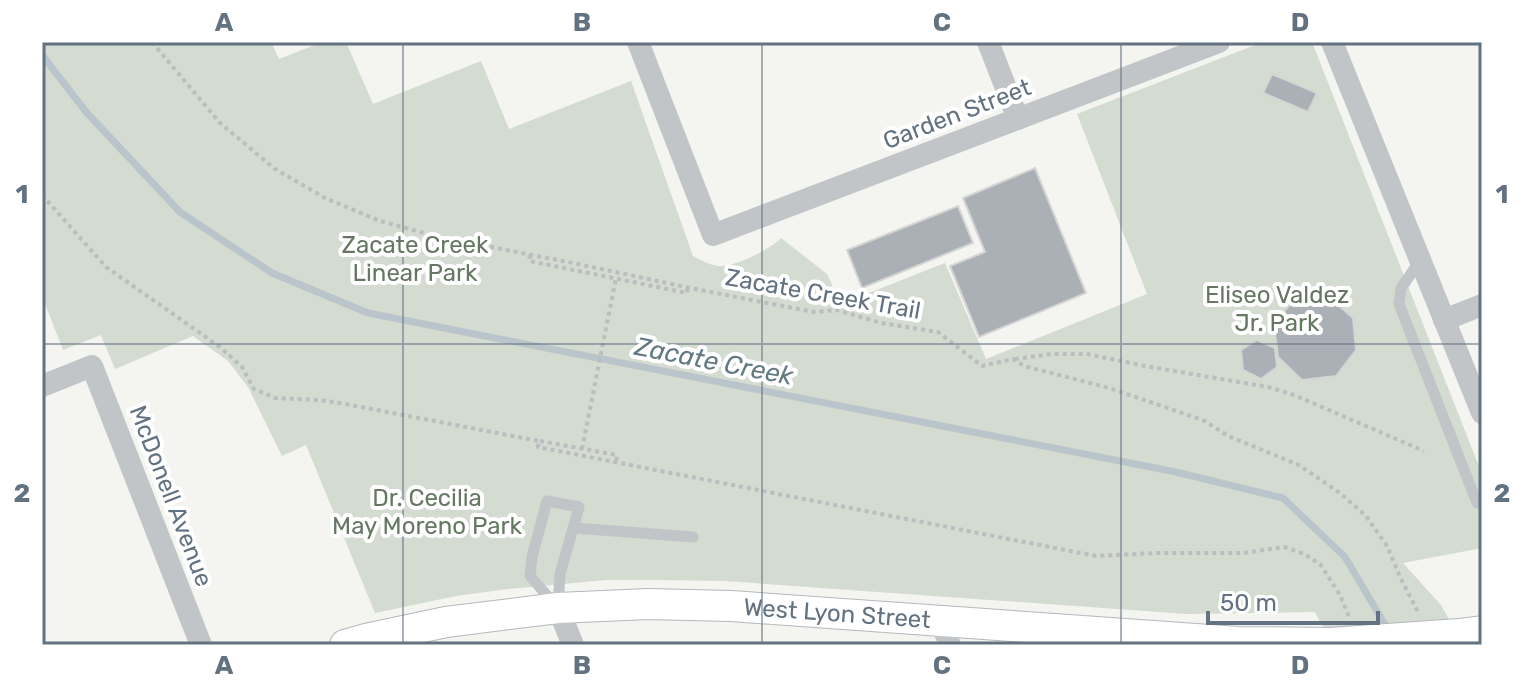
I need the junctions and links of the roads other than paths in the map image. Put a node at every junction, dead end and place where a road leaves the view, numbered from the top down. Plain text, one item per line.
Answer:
1 (638, 42) edge
2 (988, 42) edge
3 (1219, 42) edge
4 (1332, 42) edge
5 (1018, 119) junction
6 (1420, 260) junction
7 (1482, 305) edge
8 (1444, 320) junction
9 (42, 386) edge
10 (1482, 413) edge
11 (1482, 501) edge
12 (574, 528) junction
13 (693, 537) dead end
14 (558, 608) junction
15 (945, 632) edge
16 (1470, 633) edge
17 (1140, 640) edge
18 (201, 645) edge
19 (345, 645) edge
20 (573, 645) edge

1 - 5 street, Garden Street
2 - 5 street
3 - 5 street, Garden Street
4 - 6 street
6 - 8 street
6 - 11 lane
7 - 8 street
8 - 10 street
9 - 18 street, McDonell Avenue
12 - 13 lane
12 - 14 lane
12 - 14 lane
14 - 15 main road, West Lyon Street
14 - 19 main road, West Lyon Street
14 - 20 street
15 - 17 main road, West Lyon Street
16 - 17 main road, West Lyon Street, bridge

